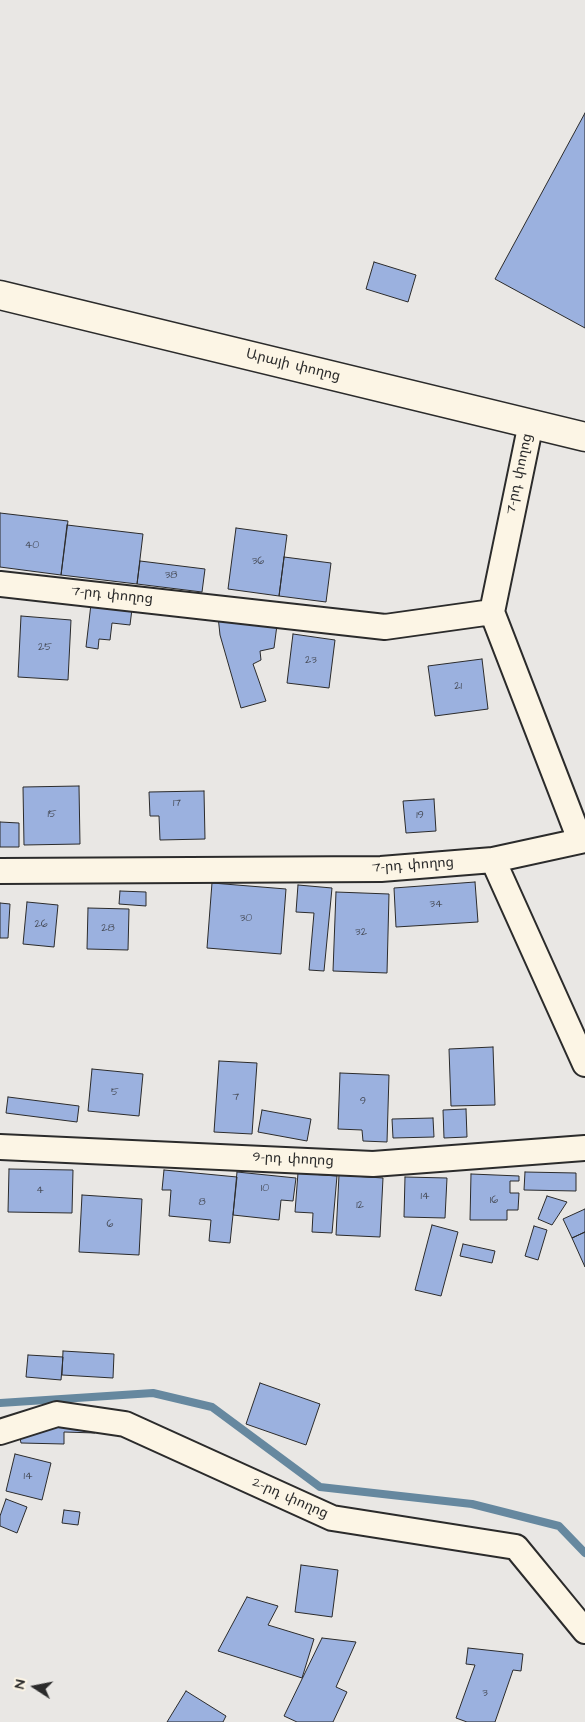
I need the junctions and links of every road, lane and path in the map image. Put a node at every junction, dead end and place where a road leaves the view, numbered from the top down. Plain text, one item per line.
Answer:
1 (0, 295) edge
2 (531, 423) junction
3 (585, 438) edge
4 (0, 584) edge
5 (492, 612) junction
6 (582, 840) edge
7 (493, 860) junction
8 (0, 871) edge
9 (585, 1064) edge
10 (0, 1147) edge
11 (585, 1148) edge
12 (0, 1432) edge
13 (585, 1631) edge

1 - 2 main road, Արայի փողոց
2 - 3 main road, Արայի փողոց
2 - 5 street, 7-րդ փողոց
4 - 5 street, 7-րդ փողոց
5 - 6 street, 7-րդ փողոց
6 - 7 street, 7-րդ փողոց
7 - 8 street, 7-րդ փողոց
7 - 9 street
10 - 11 street, 9-րդ փողոց
12 - 13 street, 2-րդ փողոց

